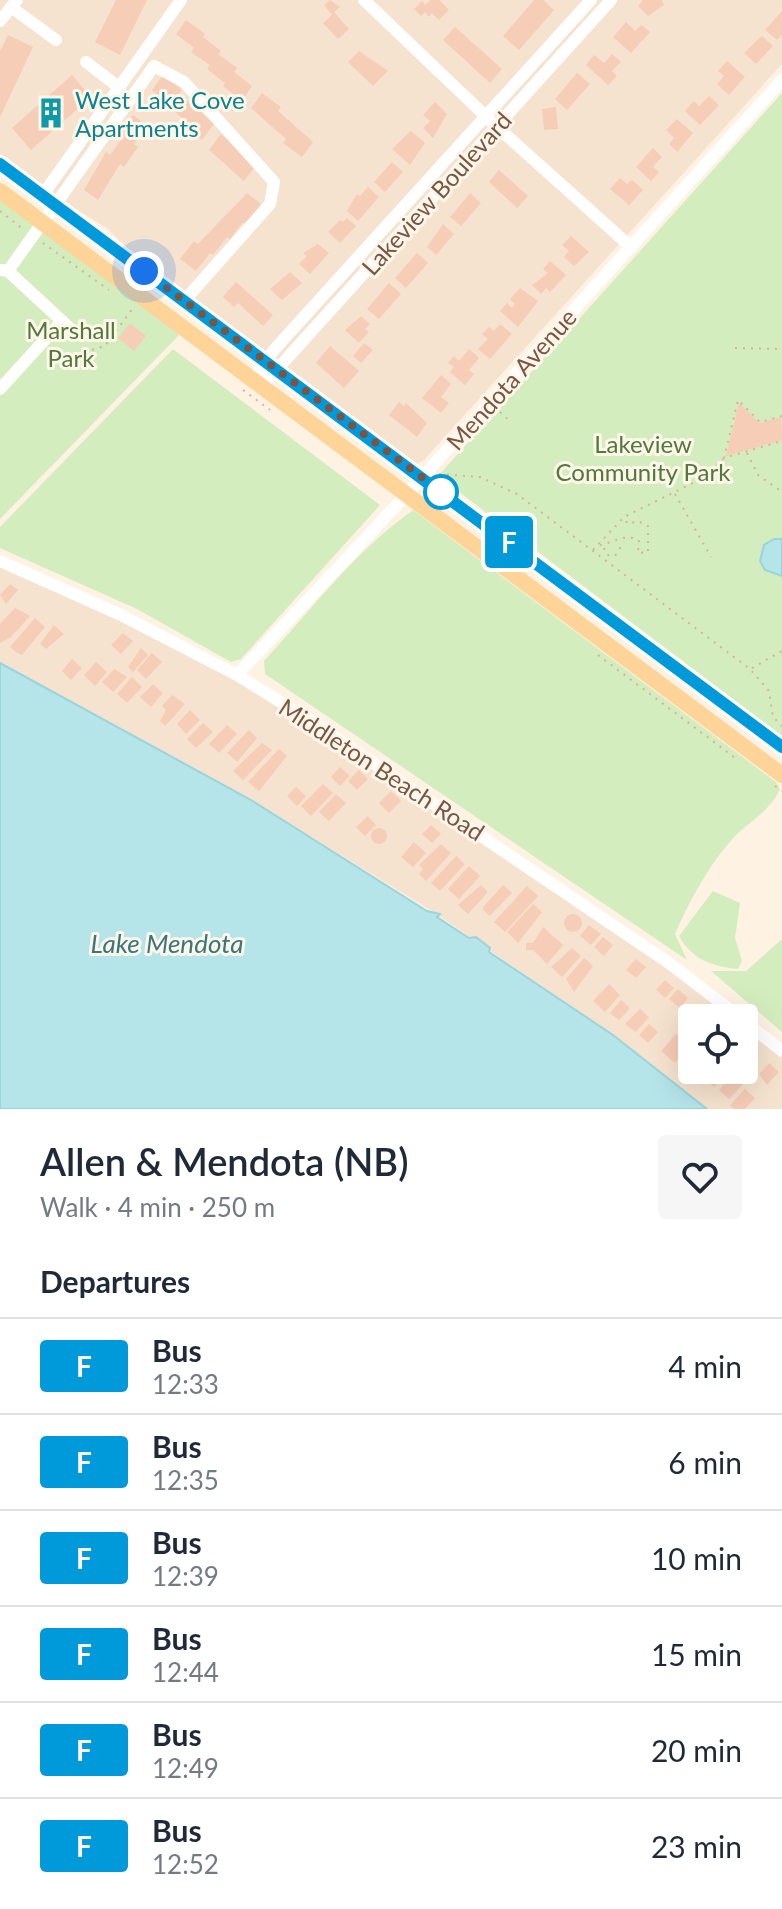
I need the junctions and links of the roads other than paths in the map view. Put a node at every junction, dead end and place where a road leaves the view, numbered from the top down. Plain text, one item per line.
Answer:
1 (181, 0) edge
2 (364, 0) edge
3 (591, 0) edge
4 (611, 0) edge
5 (14, 4) edge
6 (0, 21) edge
7 (56, 40) dead end
8 (86, 62) dead end
9 (782, 80) edge
10 (120, 88) junction
11 (486, 116) junction
12 (496, 126) junction
13 (0, 164) edge
14 (0, 191) edge
15 (42, 196) junction
16 (57, 206) junction
17 (44, 224) junction
18 (631, 247) junction
19 (4, 271) edge
20 (184, 301) junction
21 (62, 321) junction
22 (75, 333) dead end
23 (271, 365) junction
24 (257, 383) junction
25 (0, 389) edge
26 (422, 477) junction
27 (407, 494) junction
28 (0, 561) edge
29 (237, 675) junction
30 (782, 747) edge
31 (782, 775) edge
32 (722, 1004) edge
33 (758, 1032) edge
34 (782, 1051) edge

1 - 10 street
2 - 11 street
3 - 11 street, Lakeview Boulevard
4 - 12 street, Lakeview Boulevard
5 - 6 street
5 - 7 street
8 - 10 street
9 - 18 street, Mendota Avenue
10 - 15 street
11 - 12 street
11 - 23 street, Lakeview Boulevard
12 - 18 street
12 - 23 street, Lakeview Boulevard
13 - 15 main road
14 - 17 main road
15 - 16 main road
16 - 17 street
16 - 20 main road
16 - 20 street
17 - 19 street
17 - 24 main road
18 - 26 street, Mendota Avenue
19 - 21 street
20 - 23 main road
21 - 22 street
21 - 25 street
23 - 24 street, Lakeview Boulevard
23 - 26 main road
24 - 27 main road
26 - 27 street, Mendota Avenue
26 - 30 main road
27 - 29 street, Mendota Avenue
27 - 31 main road
28 - 29 street, Middleton Beach Road
29 - 32 street, Middleton Beach Road
33 - 34 street, Middleton Beach Road

